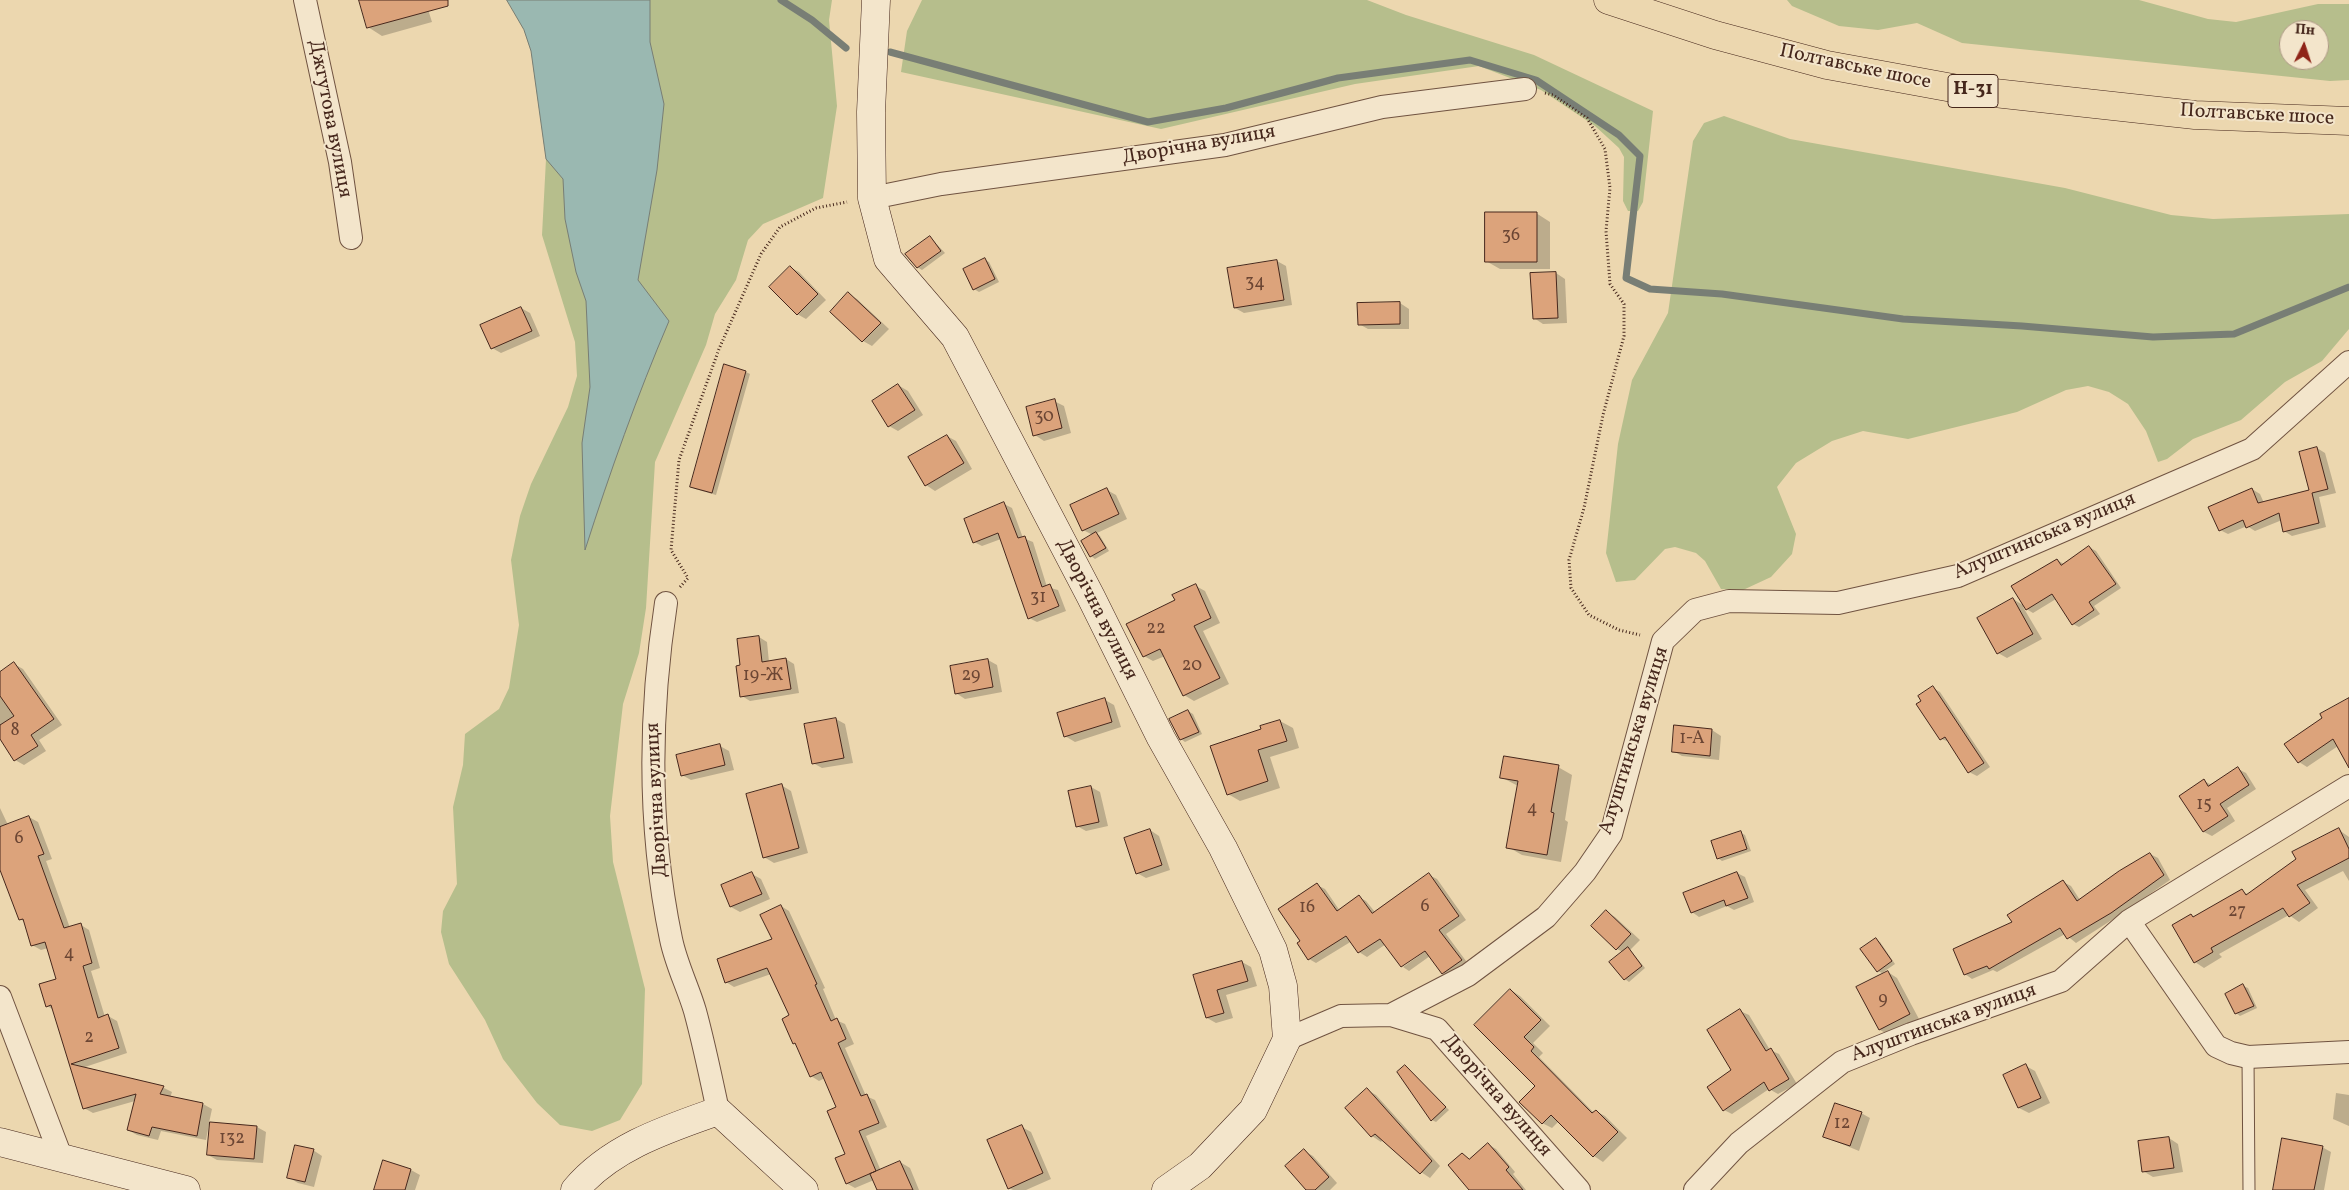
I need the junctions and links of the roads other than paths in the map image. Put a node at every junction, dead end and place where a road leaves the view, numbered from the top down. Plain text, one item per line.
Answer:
1 (305, 0) edge
2 (876, 0) edge
3 (1608, 0) edge
4 (1525, 89) road end
5 (2349, 121) edge
6 (872, 198) junction
7 (351, 238) dead end
8 (2349, 362) edge
9 (666, 603) road end
10 (2349, 786) edge
11 (2129, 921) junction
12 (0, 997) edge
13 (1391, 1015) junction
14 (1287, 1039) junction
15 (2349, 1052) edge
16 (2248, 1058) junction
17 (718, 1111) junction
18 (0, 1142) edge
19 (61, 1157) junction
20 (186, 1190) edge
21 (575, 1190) edge
22 (804, 1190) edge
23 (1166, 1190) edge
24 (1579, 1190) edge
25 (1695, 1190) edge
26 (2249, 1190) edge

1 - 7 street, Джгутова вулиця
2 - 6 street, Дворічна вулиця
3 - 5 main road, Полтавське шосе / Н-31
4 - 6 street, Дворічна вулиця
6 - 14 street, Дворічна вулиця
8 - 13 street, Алуштинська вулиця
9 - 17 street, Дворічна вулиця
10 - 11 street, Алуштинська вулиця
11 - 16 street
11 - 25 street, Алуштинська вулиця
12 - 19 street
13 - 14 street, Дворічна вулиця
13 - 24 street, Дворічна вулиця
14 - 23 street, Дворічна вулиця
15 - 16 street
16 - 26 lane
17 - 21 street
17 - 22 street
18 - 19 street
19 - 20 street

